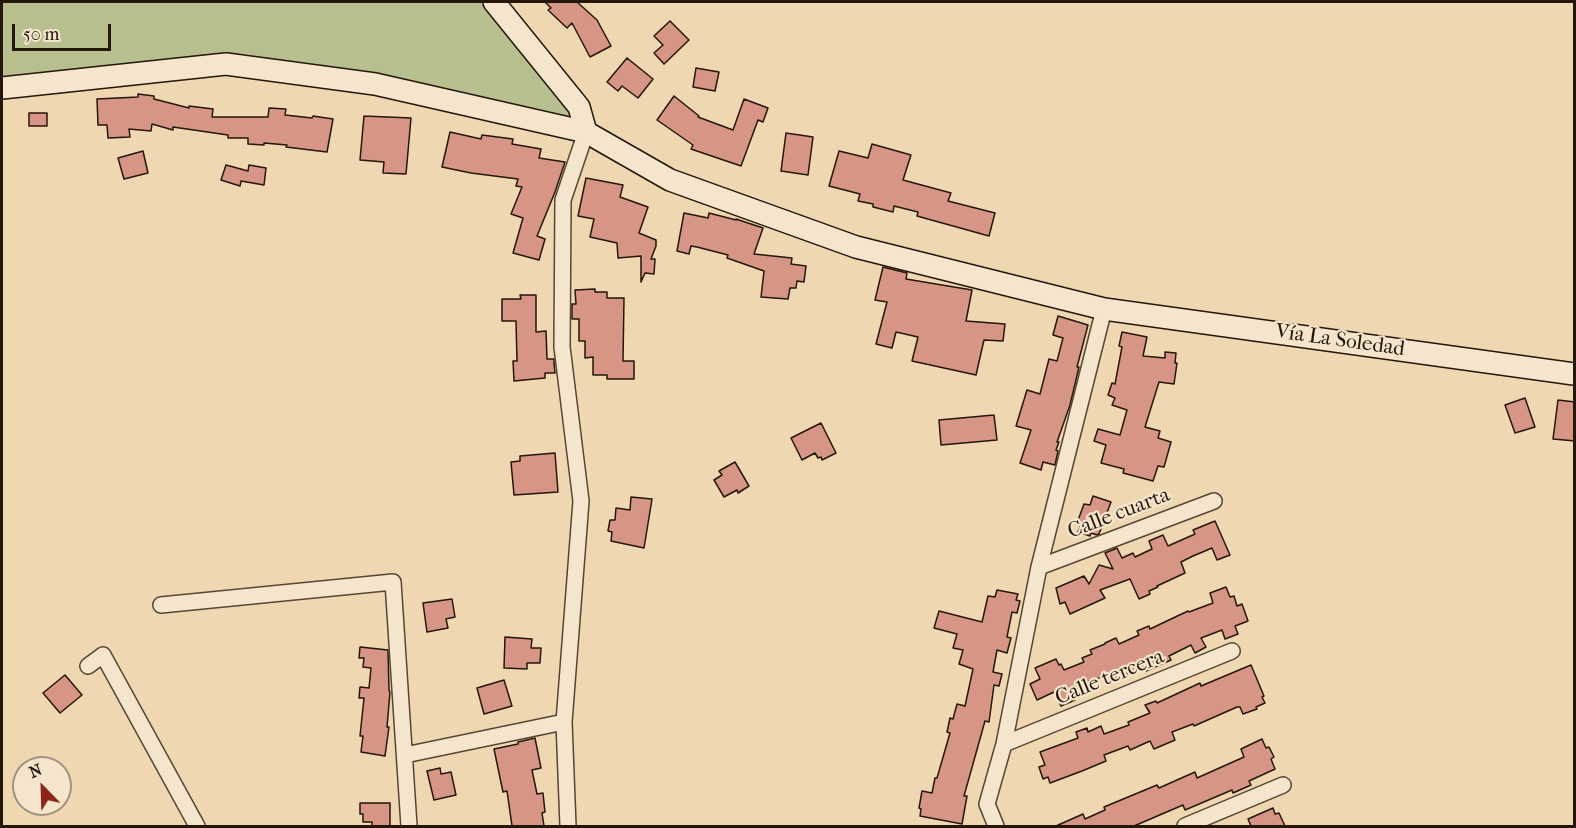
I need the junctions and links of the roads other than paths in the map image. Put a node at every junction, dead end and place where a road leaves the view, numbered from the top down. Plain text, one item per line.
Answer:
1 (494, 2) edge
2 (2, 88) edge
3 (586, 132) junction
4 (1104, 309) junction
5 (1575, 375) edge
6 (1214, 501) dead end
7 (1039, 567) junction
8 (161, 605) dead end
9 (1232, 651) dead end
10 (88, 666) dead end
11 (564, 722) junction
12 (1004, 744) junction
13 (405, 754) junction
14 (1283, 785) dead end
15 (197, 826) edge
16 (410, 826) edge
17 (568, 826) edge
18 (996, 826) edge
19 (1185, 826) edge

1 - 3 street
2 - 3 street, Vía La Soledad
3 - 4 street, Vía La Soledad
3 - 11 street
4 - 5 street, Vía La Soledad
4 - 7 street
6 - 7 street, Calle cuarta
7 - 12 street
8 - 13 street
9 - 12 street, Calle tercera
10 - 15 street
11 - 13 street
11 - 17 street
12 - 18 street
13 - 16 street
14 - 19 street

